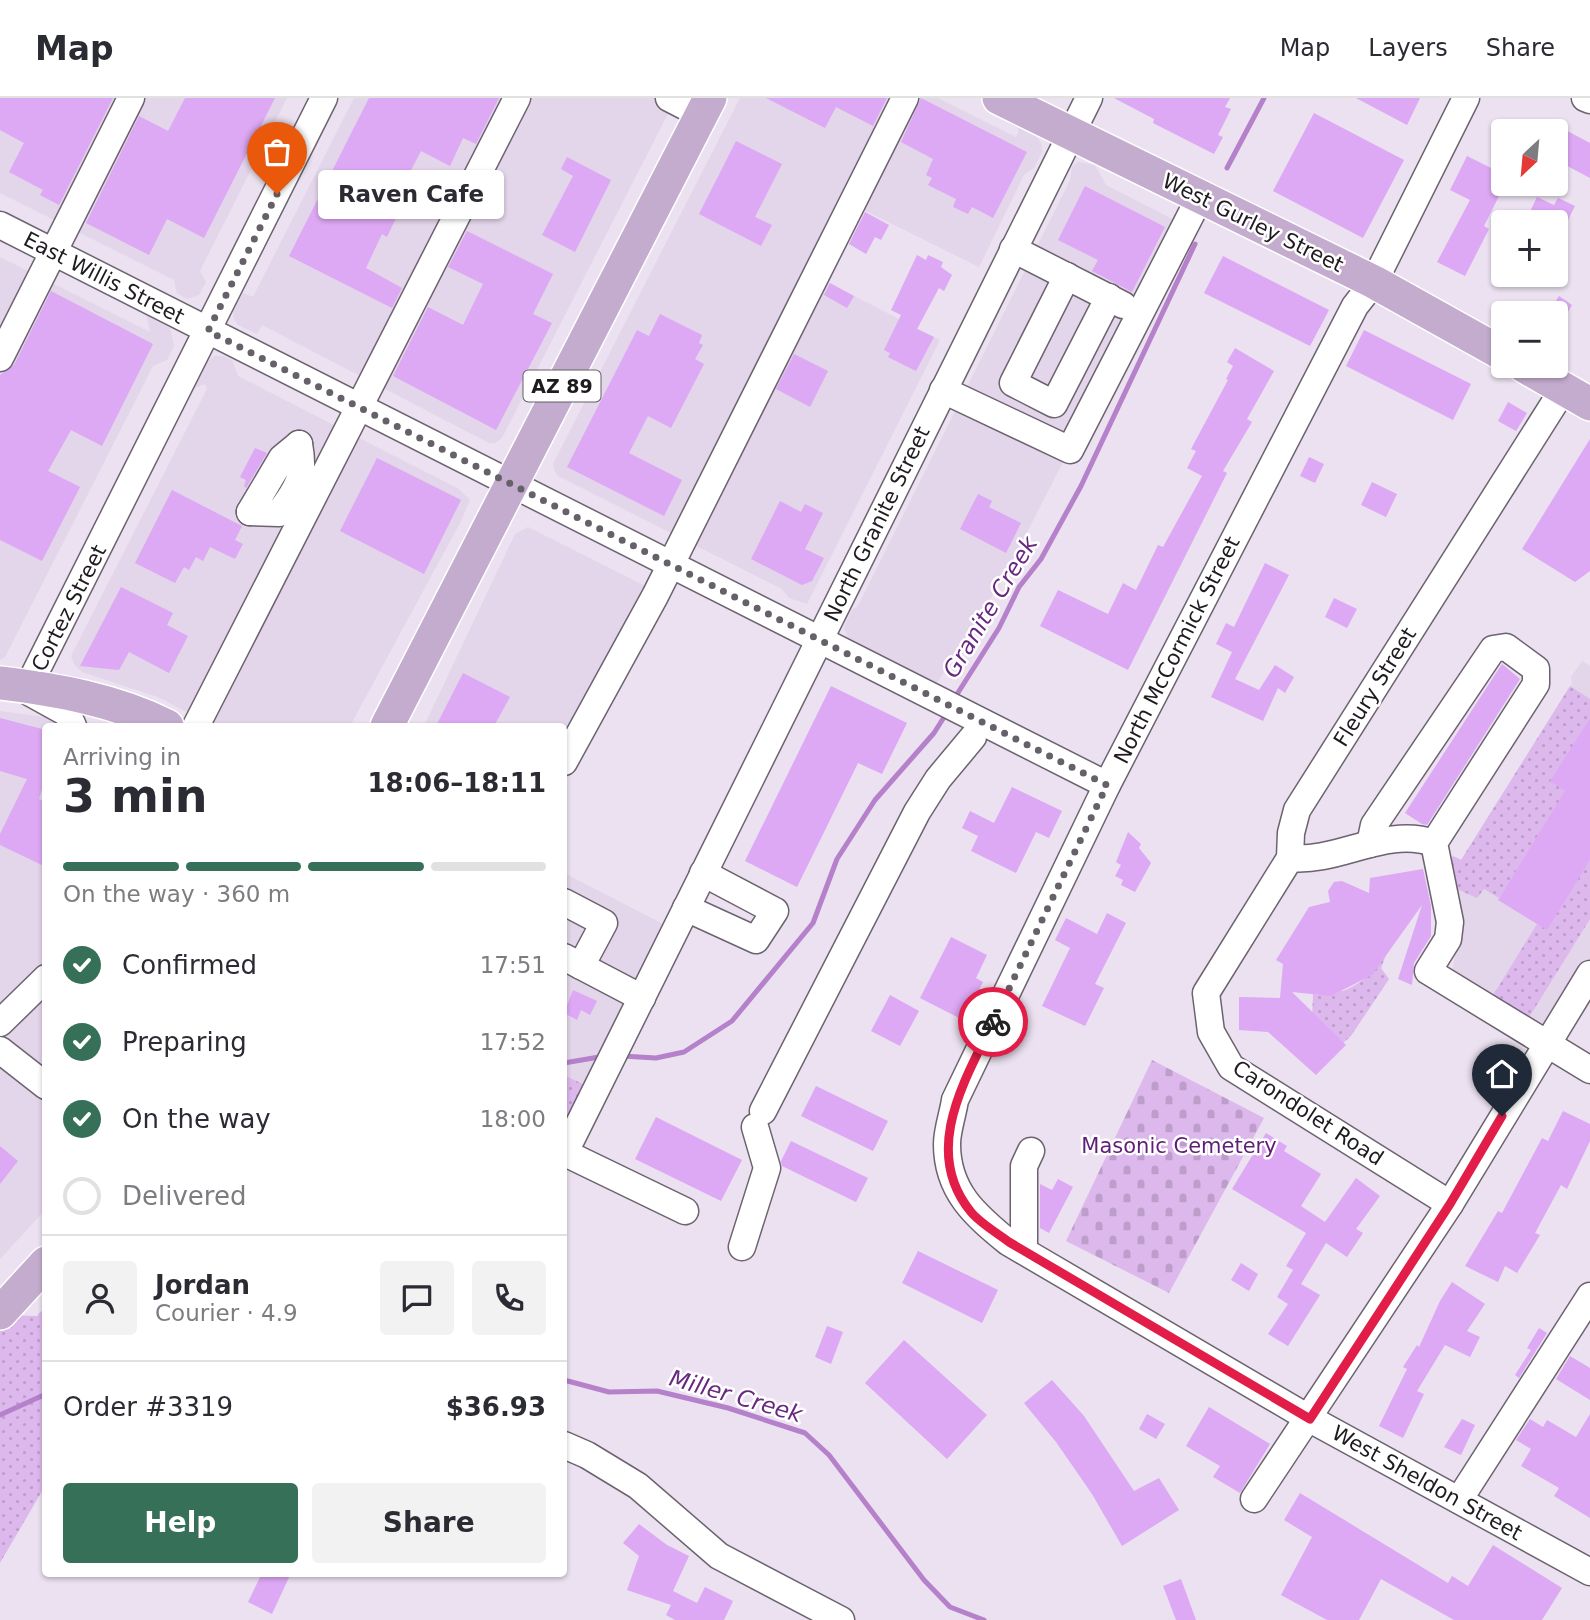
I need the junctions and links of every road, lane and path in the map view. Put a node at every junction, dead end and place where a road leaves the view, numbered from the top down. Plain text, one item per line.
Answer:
1 (131, 98) edge
2 (324, 98) edge
3 (517, 98) edge
4 (669, 98) edge
5 (905, 98) edge
6 (999, 98) edge
7 (1089, 98) edge
8 (1466, 98) edge
9 (1585, 98) edge
10 (1590, 100) edge
11 (706, 106) edge
12 (1071, 134) junction
13 (1200, 197) junction
14 (0, 225) edge
15 (1166, 248) junction
16 (1013, 249) junction
17 (53, 252) junction
18 (1068, 276) junction
19 (1374, 282) junction
20 (1109, 297) junction
21 (1144, 306) junction
22 (208, 331) junction
23 (1491, 347) edge
24 (0, 358) edge
25 (1545, 378) edge
26 (943, 390) junction
27 (1577, 396) edge
28 (358, 405) junction
29 (299, 444) dead end
30 (511, 483) junction
31 (250, 512) dead end
32 (671, 564) junction
33 (819, 640) junction
34 (14, 685) edge
35 (78, 711) edge
36 (161, 723) edge
37 (198, 723) edge
38 (389, 723) edge
39 (971, 726) junction
40 (567, 756) edge
41 (1107, 785) junction
42 (1434, 843) junction
43 (1370, 844) junction
44 (1290, 858) junction
45 (703, 873) junction
46 (567, 904) edge
47 (686, 908) junction
48 (572, 962) edge
49 (1590, 974) edge
50 (42, 982) edge
51 (1206, 993) joint
52 (642, 998) junction
53 (0, 1023) edge
54 (1545, 1045) junction
55 (0, 1050) edge
56 (1590, 1070) edge
57 (42, 1083) edge
58 (956, 1101) joint
59 (567, 1145) edge
60 (567, 1148) edge
61 (1031, 1150) dead end
62 (1450, 1204) junction
63 (685, 1211) dead end
64 (742, 1247) dead end
65 (1024, 1251) junction
66 (42, 1267) edge
67 (1590, 1296) edge
68 (11, 1301) edge
69 (1310, 1419) junction
70 (567, 1446) edge
71 (1254, 1499) dead end
72 (1459, 1500) junction
73 (1590, 1572) edge
74 (841, 1620) edge

1 - 17 street
2 - 22 street, Cortez Street
3 - 28 street
4 - 11 street
5 - 32 street
6 - 12 main road, West Gurley Street
7 - 12 street, North Granite Street
8 - 19 street, North McCormick Street
9 - 10 street
11 - 30 main road, AZ 89
12 - 13 main road, West Gurley Street
12 - 16 street, North Granite Street
13 - 15 street
13 - 19 main road, West Gurley Street
14 - 17 street, East Willis Street
15 - 21 street
15 - 21 street
16 - 18 street
16 - 26 street, North Granite Street
17 - 22 street, East Willis Street
17 - 24 street
18 - 20 street
18 - 20 street
19 - 23 main road, West Gurley Street
19 - 41 street, North McCormick Street
20 - 21 street
21 - 26 street
22 - 28 street, East Willis Street
22 - 34 street, Cortez Street
25 - 27 main road
26 - 33 street, North Granite Street
27 - 44 street, Fleury Street
28 - 30 street, East Willis Street
28 - 37 street
29 - 31 street
30 - 32 street, East Willis Street
30 - 38 main road, AZ 89
32 - 33 street, East Willis Street
32 - 40 street
33 - 39 street, East Willis Street
33 - 45 street, North Granite Street
34 - 35 main road
35 - 36 main road
39 - 41 street, East Willis Street
39 - 64 street
41 - 58 street, North McCormick Street
42 - 43 street
42 - 43 street
42 - 54 street
43 - 44 street
44 - 51 street, Fleury Street
45 - 47 street, North Granite Street
45 - 47 street
46 - 48 street
47 - 52 street, North Granite Street
48 - 52 street
49 - 54 street
50 - 53 street
51 - 62 street, Carondolet Road
52 - 59 street, North Granite Street
54 - 56 street
54 - 62 street
55 - 57 street
58 - 65 street, West Sheldon Street
60 - 63 street
61 - 65 street
62 - 69 street
65 - 69 street, West Sheldon Street
66 - 68 main road
67 - 72 street
69 - 71 street
69 - 72 street, West Sheldon Street
70 - 74 street
72 - 73 street, West Sheldon Street

